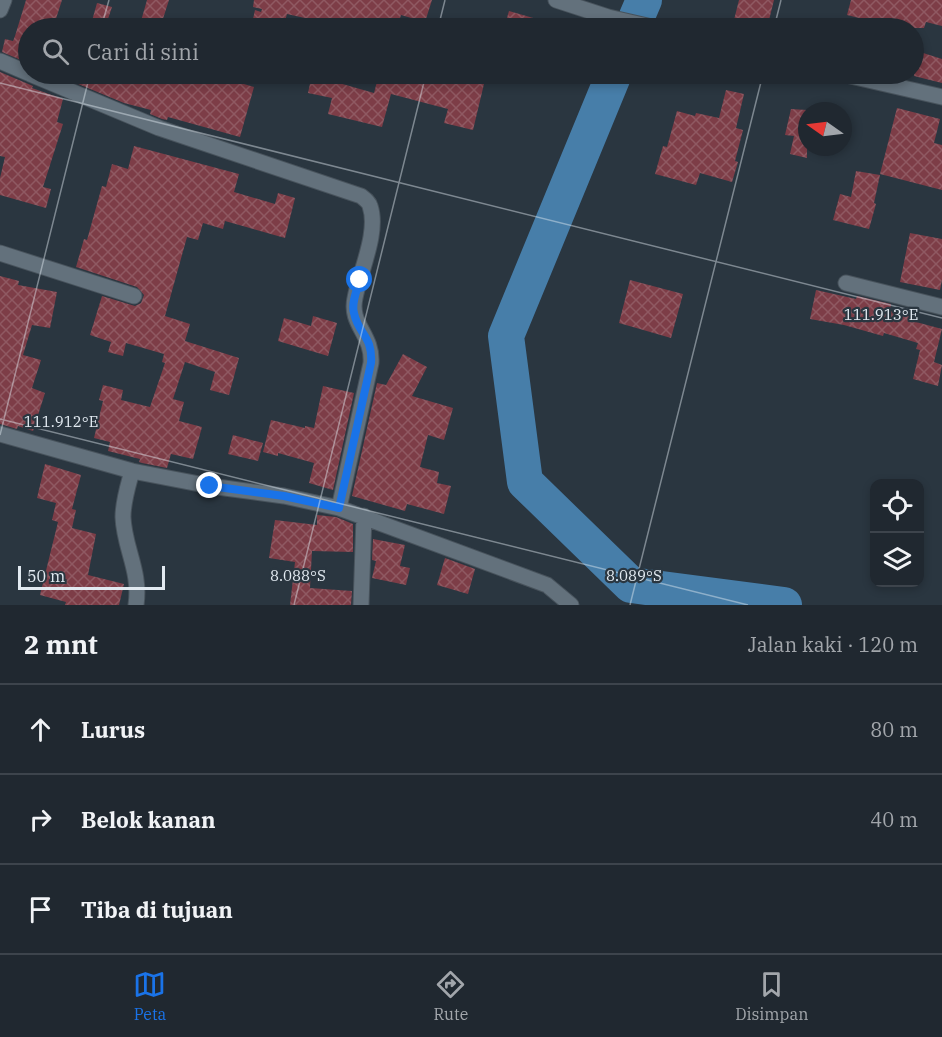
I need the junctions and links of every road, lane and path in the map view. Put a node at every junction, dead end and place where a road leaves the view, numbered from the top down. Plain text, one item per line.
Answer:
1 (4, 0) edge
2 (556, 0) edge
3 (0, 10) edge
4 (612, 18) edge
5 (0, 61) edge
6 (18, 68) edge
7 (55, 84) edge
8 (884, 84) edge
9 (942, 98) edge
10 (0, 253) edge
11 (846, 283) dead end
12 (134, 296) dead end
13 (942, 307) edge
14 (0, 434) edge
15 (132, 471) junction
16 (339, 508) junction
17 (364, 516) junction
18 (136, 605) edge
19 (361, 605) edge
20 (571, 605) edge

1 - 3 street
2 - 4 street
5 - 6 street
7 - 16 street
8 - 9 street
10 - 12 street
11 - 13 street
14 - 15 street
15 - 16 street
15 - 18 street
16 - 17 street
17 - 19 street
17 - 20 street

